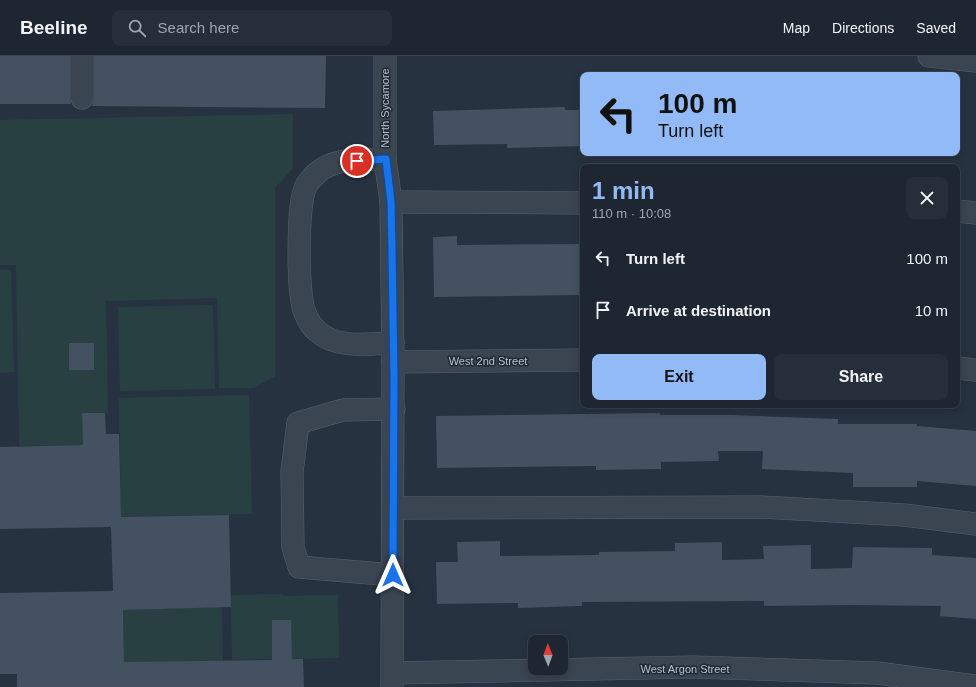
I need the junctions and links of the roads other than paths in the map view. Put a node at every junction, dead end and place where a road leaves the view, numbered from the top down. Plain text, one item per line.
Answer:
1 (82, 56) edge
2 (385, 56) edge
3 (929, 56) edge
4 (976, 61) edge
5 (82, 98) dead end
6 (386, 159) junction
7 (391, 202) junction
8 (580, 203) edge
9 (960, 211) edge
10 (976, 213) edge
11 (393, 352) junction
12 (580, 360) edge
13 (960, 368) edge
14 (976, 370) edge
15 (394, 409) junction
16 (393, 508) junction
17 (976, 524) edge
18 (393, 575) junction
19 (393, 680) edge
20 (976, 686) edge

1 - 5 street
2 - 6 street, North Sycamore
3 - 4 street
6 - 7 street, North Sycamore
6 - 11 street, West 2nd Street
7 - 8 street
7 - 11 street, North Sycamore
9 - 10 street
11 - 12 street, West 2nd Street
11 - 15 street, North Sycamore
13 - 14 street
15 - 16 street, North Sycamore
15 - 18 street
16 - 17 street
16 - 18 street, North Sycamore
18 - 19 street, North Sycamore
19 - 20 street, West Argon Street

